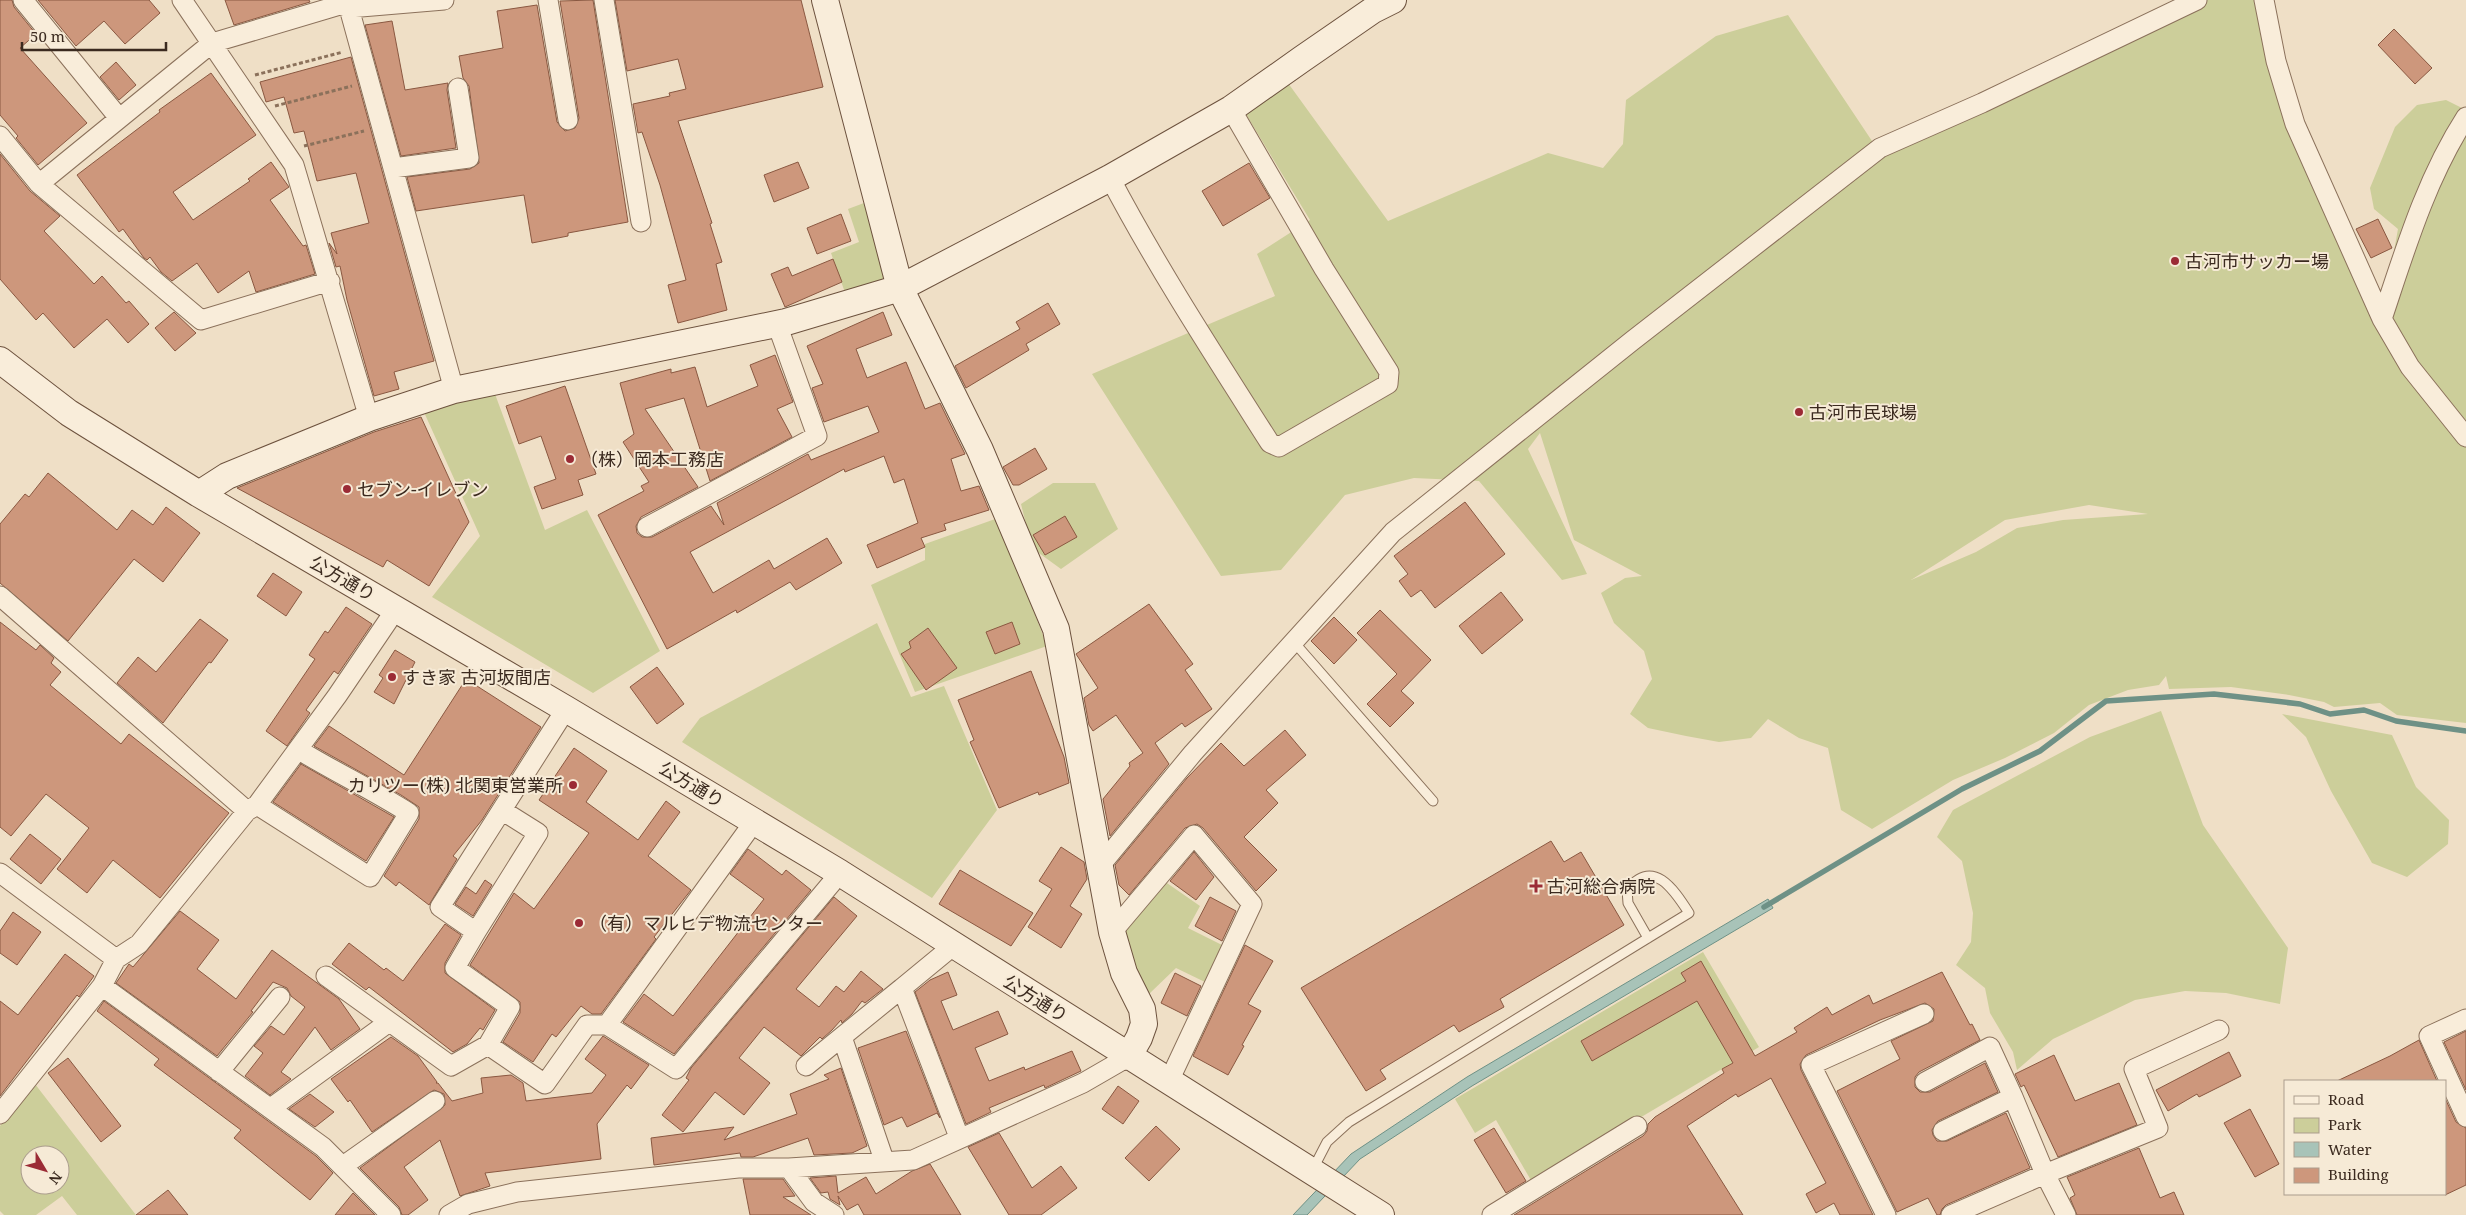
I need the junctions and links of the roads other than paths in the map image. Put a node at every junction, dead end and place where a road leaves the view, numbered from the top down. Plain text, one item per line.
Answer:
1 (23, 0) edge
2 (182, 0) edge
3 (444, 0) edge
4 (548, 0) edge
5 (604, 0) edge
6 (825, 0) edge
7 (1393, 0) edge
8 (2197, 0) edge
9 (2264, 0) edge
10 (342, 4) edge
11 (212, 42) junction
12 (458, 88) dead end
13 (1232, 110) junction
14 (2466, 117) edge
15 (119, 118) junction
16 (568, 120) dead end
17 (0, 136) edge
18 (393, 168) junction
19 (1110, 178) junction
20 (39, 184) junction
21 (641, 222) dead end
22 (330, 281) junction
23 (900, 288) junction
24 (2382, 319) junction
25 (777, 324) junction
26 (0, 360) edge
27 (454, 390) junction
28 (369, 418) junction
29 (2466, 437) edge
30 (199, 494) junction
31 (648, 527) dead end
32 (0, 596) edge
33 (396, 609) junction
34 (1293, 641) junction
35 (566, 709) junction
36 (299, 750) junction
37 (1433, 801) dead end
38 (252, 808) junction
39 (503, 811) junction
40 (754, 822) junction
41 (1098, 867) junction
42 (0, 873) edge
43 (840, 873) junction
44 (476, 932) junction
45 (1112, 932) junction
46 (1648, 938) junction
47 (953, 946) junction
48 (116, 959) junction
49 (326, 976) dead end
50 (102, 986) junction
51 (902, 988) junction
52 (280, 997) dead end
53 (1924, 1014) dead end
54 (2466, 1019) edge
55 (389, 1022) junction
56 (607, 1025) junction
57 (2219, 1030) dead end
58 (842, 1037) junction
59 (488, 1045) junction
60 (1128, 1056) junction
61 (806, 1066) dead end
62 (219, 1072) junction
63 (2445, 1080) edge
64 (1169, 1081) junction
65 (1925, 1082) dead end
66 (2448, 1088) edge
67 (2013, 1097) junction
68 (435, 1101) dead end
69 (271, 1108) junction
70 (0, 1114) edge
71 (2466, 1116) edge
72 (1637, 1126) dead end
73 (1943, 1131) dead end
74 (959, 1137) junction
75 (884, 1160) junction
76 (343, 1166) junction
77 (789, 1168) junction
78 (1311, 1172) junction
79 (2045, 1174) junction
80 (391, 1215) edge
81 (448, 1215) edge
82 (834, 1215) edge
83 (1380, 1215) edge
84 (1492, 1215) edge
85 (1886, 1215) edge
86 (1951, 1215) edge
87 (2066, 1215) edge

1 - 15 street
2 - 11 street
3 - 10 street
4 - 16 street
5 - 21 street
6 - 23 street
7 - 13 street
8 - 34 street
9 - 24 street
10 - 11 street
10 - 18 street
11 - 15 street
11 - 22 street
12 - 18 street
13 - 19 street
13 - 19 street
14 - 24 street
15 - 20 street
17 - 20 street
18 - 27 street
19 - 23 street
20 - 22 street
22 - 28 street
23 - 25 street
23 - 41 street
24 - 29 street
25 - 27 street
25 - 31 street
26 - 30 street, 公方通り
27 - 28 street
28 - 30 street
30 - 33 street, 公方通り
32 - 38 street
33 - 35 street, 公方通り
33 - 36 street
34 - 37 lane
34 - 41 street
35 - 39 street
35 - 40 street, 公方通り
36 - 38 street
36 - 38 street
38 - 48 street
39 - 44 street
39 - 44 street
40 - 43 street, 公方通り
40 - 56 street
41 - 45 street
42 - 48 street
43 - 47 street, 公方通り
43 - 56 street
44 - 59 street
45 - 60 street
45 - 64 street
46 - 46 lane
46 - 78 lane
47 - 51 street
47 - 60 street, 公方通り
48 - 50 street
49 - 55 street
50 - 62 street
50 - 70 street
51 - 58 street
51 - 74 street
52 - 62 street
53 - 85 street
54 - 63 street
55 - 59 street
55 - 69 street
56 - 59 street
57 - 79 street
58 - 61 street
58 - 75 street
60 - 64 street, 公方通り
60 - 74 street
62 - 69 street
64 - 78 street, 公方通り
65 - 67 street
66 - 71 street
67 - 73 street
67 - 79 street
68 - 76 street
69 - 76 street
72 - 84 street
74 - 75 street
75 - 77 street
76 - 80 street
77 - 81 street
77 - 82 street
78 - 83 street, 公方通り
79 - 86 street
79 - 87 street

